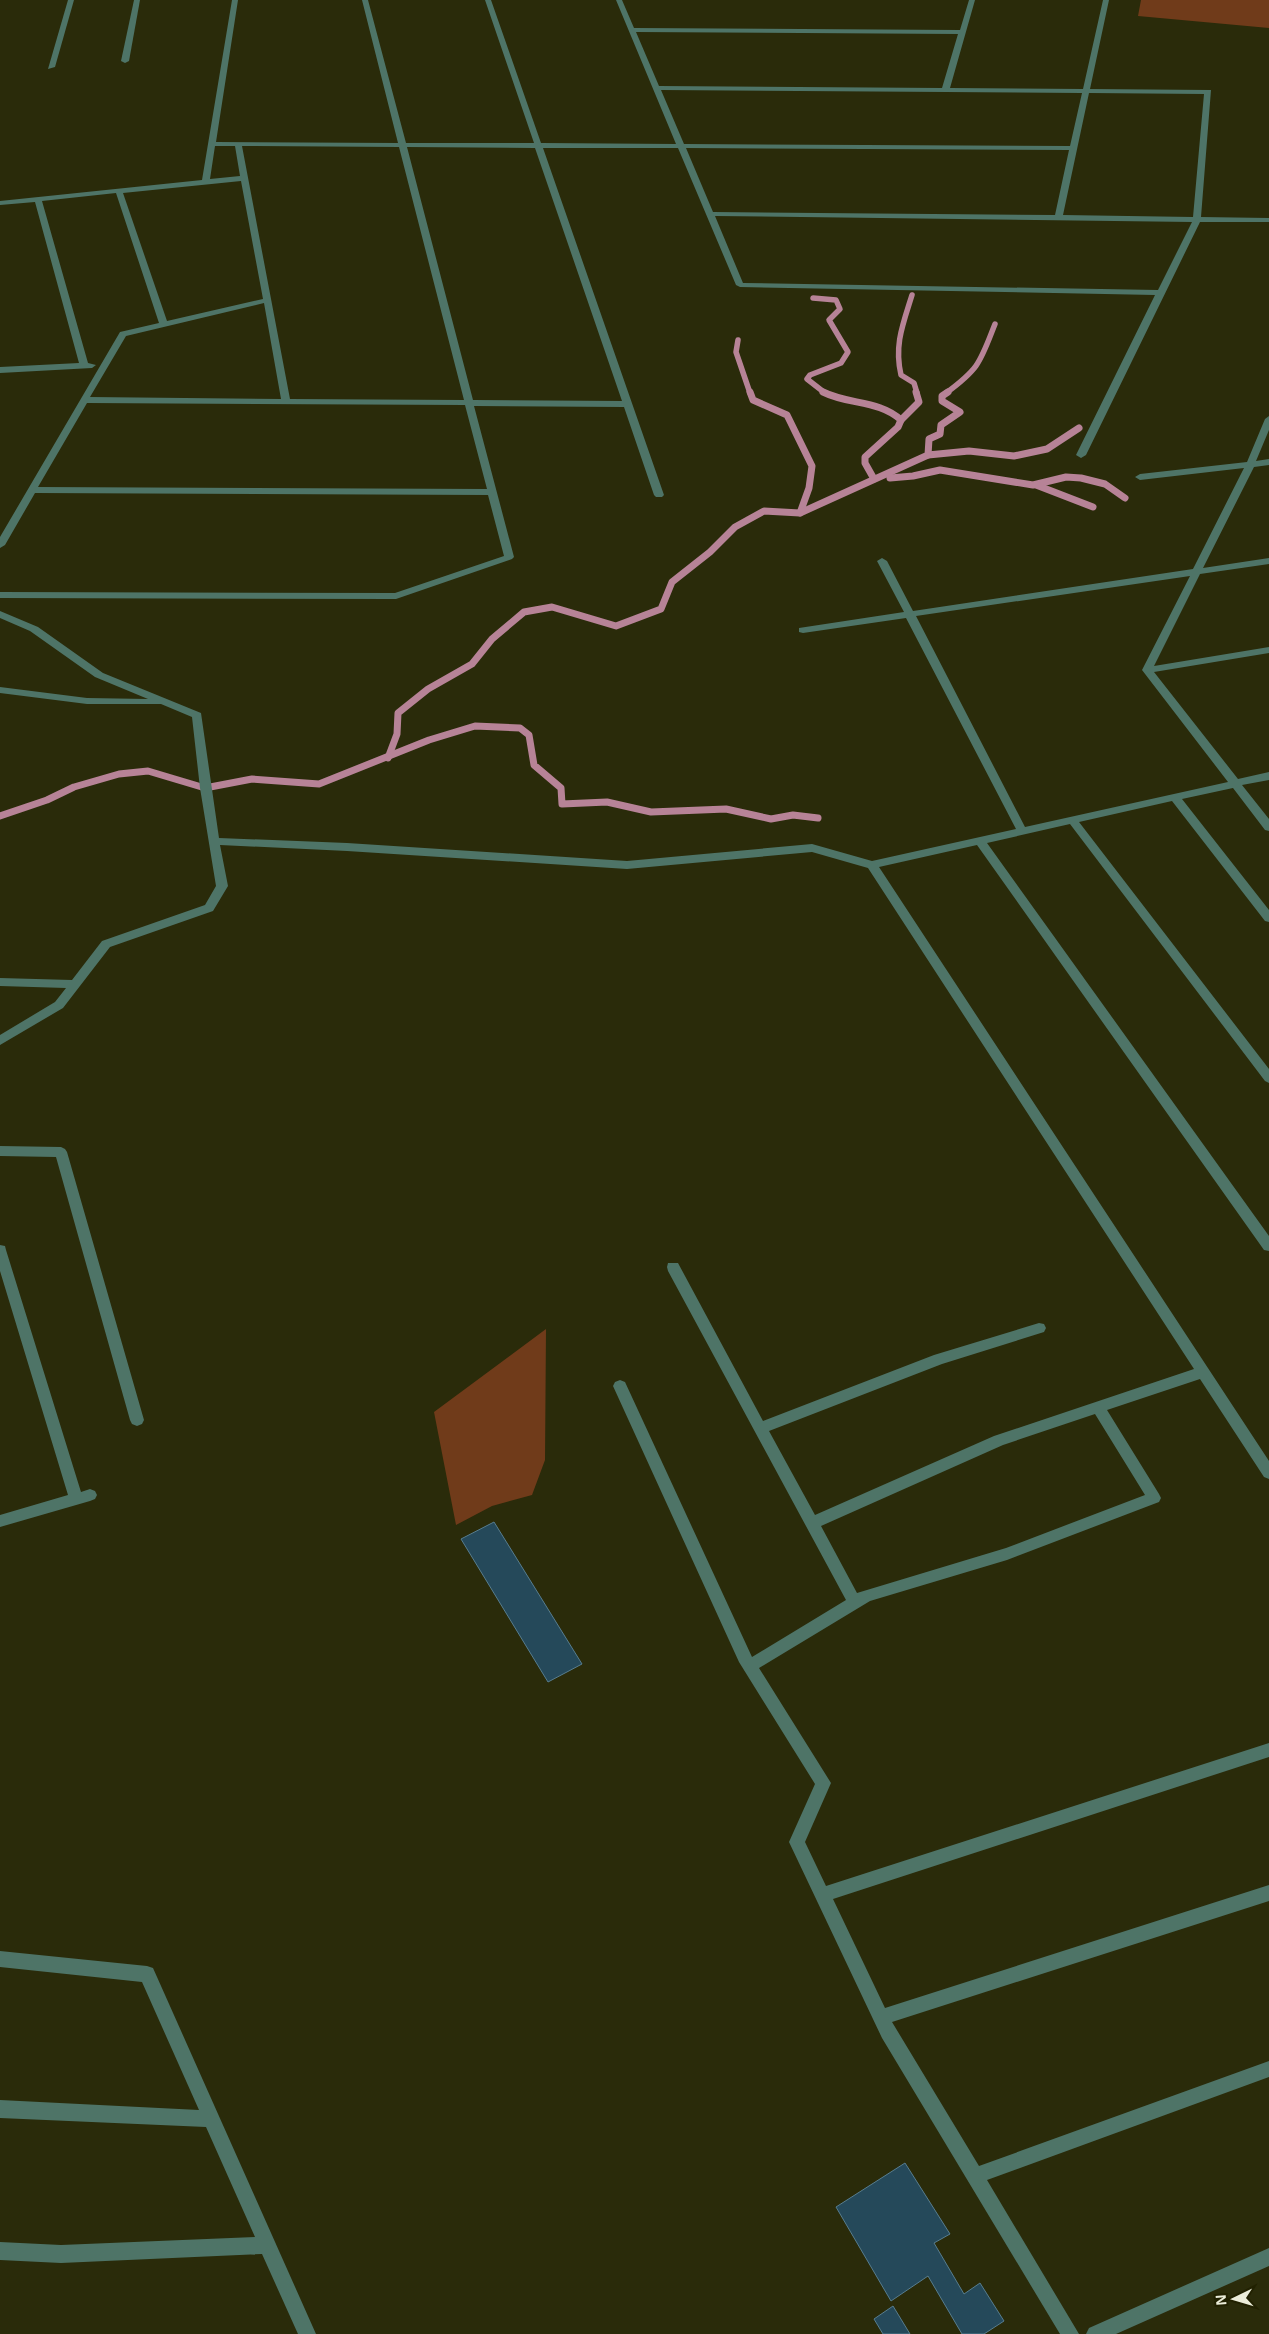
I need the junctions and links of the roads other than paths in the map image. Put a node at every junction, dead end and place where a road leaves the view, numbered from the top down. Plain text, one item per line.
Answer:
1 (71, 0) edge
2 (137, 0) edge
3 (234, 0) edge
4 (365, 0) edge
5 (488, 0) edge
6 (619, 0) edge
7 (972, 0) edge
8 (1106, 0) edge
9 (632, 30) junction
10 (962, 32) junction
11 (125, 61) dead end
12 (51, 68) dead end
13 (658, 88) junction
14 (945, 91) junction
15 (1086, 92) junction
16 (212, 144) junction
17 (238, 144) junction
18 (403, 145) junction
19 (538, 146) junction
20 (682, 147) junction
21 (1074, 148) junction
22 (244, 178) junction
23 (206, 182) junction
24 (119, 191) junction
25 (38, 199) junction
26 (0, 203) edge
27 (712, 214) junction
28 (1058, 218) junction
29 (1197, 219) junction
30 (1269, 220) edge
31 (1161, 293) junction
32 (267, 300) junction
33 (164, 324) junction
34 (105, 364) junction
35 (84, 365) junction
36 (0, 370) edge
37 (84, 400) junction
38 (286, 401) junction
39 (469, 402) junction
40 (627, 404) junction
41 (1269, 419) edge
42 (1081, 455) dead end
43 (1269, 462) edge
44 (1250, 464) junction
45 (1140, 477) dead end
46 (32, 490) junction
47 (492, 492) junction
48 (659, 494) dead end
49 (0, 545) edge
50 (882, 561) dead end
51 (1269, 561) edge
52 (1196, 572) junction
53 (0, 595) edge
54 (0, 614) edge
55 (910, 614) junction
56 (803, 630) dead end
57 (1269, 650) edge
58 (1147, 670) junction
59 (0, 690) edge
60 (165, 702) junction
61 (1269, 776) edge
62 (1234, 784) junction
63 (1174, 798) junction
64 (1072, 820) junction
65 (1269, 827) edge
66 (1022, 831) junction
67 (213, 841) junction
68 (980, 841) junction
69 (872, 865) junction
70 (1269, 918) edge
71 (0, 982) edge
72 (75, 984) junction
73 (0, 1041) edge
74 (1269, 1078) edge
75 (0, 1151) edge
76 (1269, 1246) edge
77 (0, 1250) edge
78 (673, 1267) dead end
79 (1039, 1328) dead end
80 (1203, 1372) junction
81 (620, 1386) dead end
82 (1098, 1408) junction
83 (137, 1420) dead end
84 (760, 1428) junction
85 (1269, 1473) edge
86 (0, 1521) edge
87 (812, 1523) junction
88 (855, 1603) junction
89 (750, 1666) junction
90 (1269, 1750) edge
91 (1269, 1893) edge
92 (822, 1895) junction
93 (0, 1959) edge
94 (882, 2017) junction
95 (1269, 2069) edge
96 (0, 2109) edge
97 (212, 2119) junction
98 (975, 2176) junction
99 (267, 2244) junction
100 (0, 2252) edge
101 (1269, 2256) edge
102 (307, 2334) edge
103 (1070, 2334) edge
104 (1095, 2334) edge

1 - 12 street
2 - 11 street
3 - 16 street
4 - 18 street
5 - 19 street
6 - 9 street
7 - 10 street
8 - 15 street
9 - 10 street
9 - 13 street
10 - 14 street
13 - 14 street
13 - 20 street
14 - 15 street
15 - 21 street
15 - 29 street
16 - 17 street
16 - 23 street
17 - 18 street
17 - 22 street
18 - 19 street
18 - 39 street
19 - 20 street
19 - 40 street
20 - 21 street
20 - 27 street
21 - 28 street
22 - 23 street
22 - 32 street
23 - 24 street
24 - 25 street
24 - 33 street
25 - 26 street
25 - 35 street
27 - 28 street
27 - 31 street
28 - 29 street
29 - 30 street
29 - 31 street
31 - 42 street
32 - 33 street
32 - 38 street
33 - 34 street
34 - 35 street
34 - 37 street
35 - 36 street
37 - 38 street
37 - 46 street
38 - 39 street
39 - 40 street
39 - 47 street
40 - 48 street
41 - 44 street
43 - 44 street
44 - 45 street
44 - 52 street
46 - 47 street
46 - 49 street
47 - 53 street
50 - 55 street
51 - 52 street
52 - 55 street
52 - 58 street
54 - 60 street
55 - 56 street
55 - 66 street
57 - 58 street
58 - 62 street
59 - 60 street
60 - 67 street
61 - 62 street
62 - 63 street
62 - 65 street
63 - 64 street
63 - 70 street
64 - 66 street
64 - 74 street
66 - 68 street
67 - 69 street
67 - 72 street
68 - 69 street
68 - 76 street
69 - 80 street
71 - 72 street
72 - 73 street
75 - 83 street
77 - 86 street
78 - 84 street
79 - 84 street
80 - 82 street
80 - 85 street
81 - 89 street
82 - 87 street
82 - 88 street
84 - 87 street
87 - 88 street
88 - 89 street
89 - 92 street
90 - 92 street
91 - 94 street
92 - 94 street
93 - 97 street
94 - 98 street
95 - 98 street
96 - 97 street
97 - 99 street
98 - 103 street
99 - 100 street
99 - 102 street
101 - 104 street

